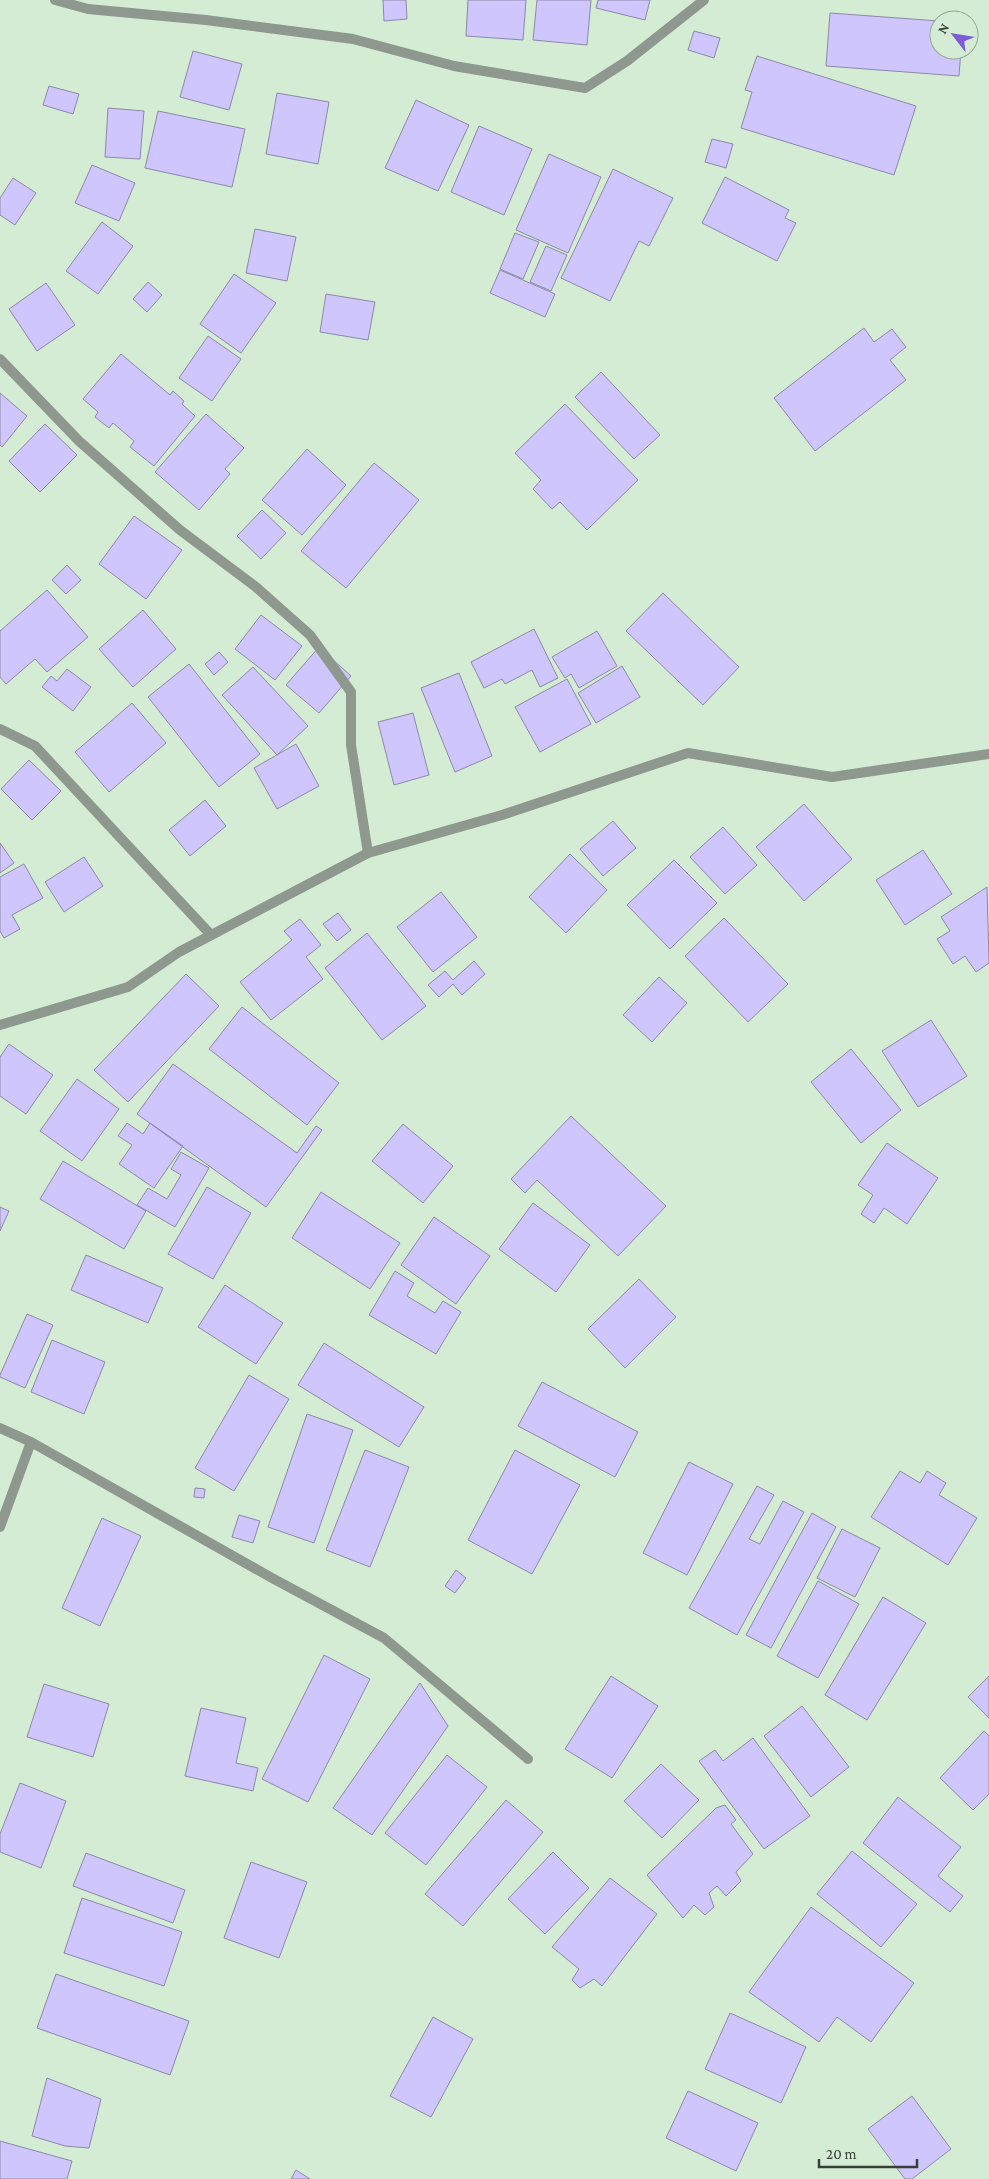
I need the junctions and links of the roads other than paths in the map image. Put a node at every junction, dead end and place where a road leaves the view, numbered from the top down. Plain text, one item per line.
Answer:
1 (55, 0) edge
2 (704, 0) edge
3 (0, 359) edge
4 (0, 729) edge
5 (989, 754) edge
6 (368, 853) junction
7 (211, 935) junction
8 (0, 1025) edge
9 (0, 1428) edge
10 (31, 1442) junction
11 (0, 1527) edge
12 (528, 1759) dead end

1 - 2 street
3 - 6 street
4 - 7 street
5 - 6 street
6 - 7 street
7 - 8 street
9 - 10 street
10 - 11 street
10 - 12 street

